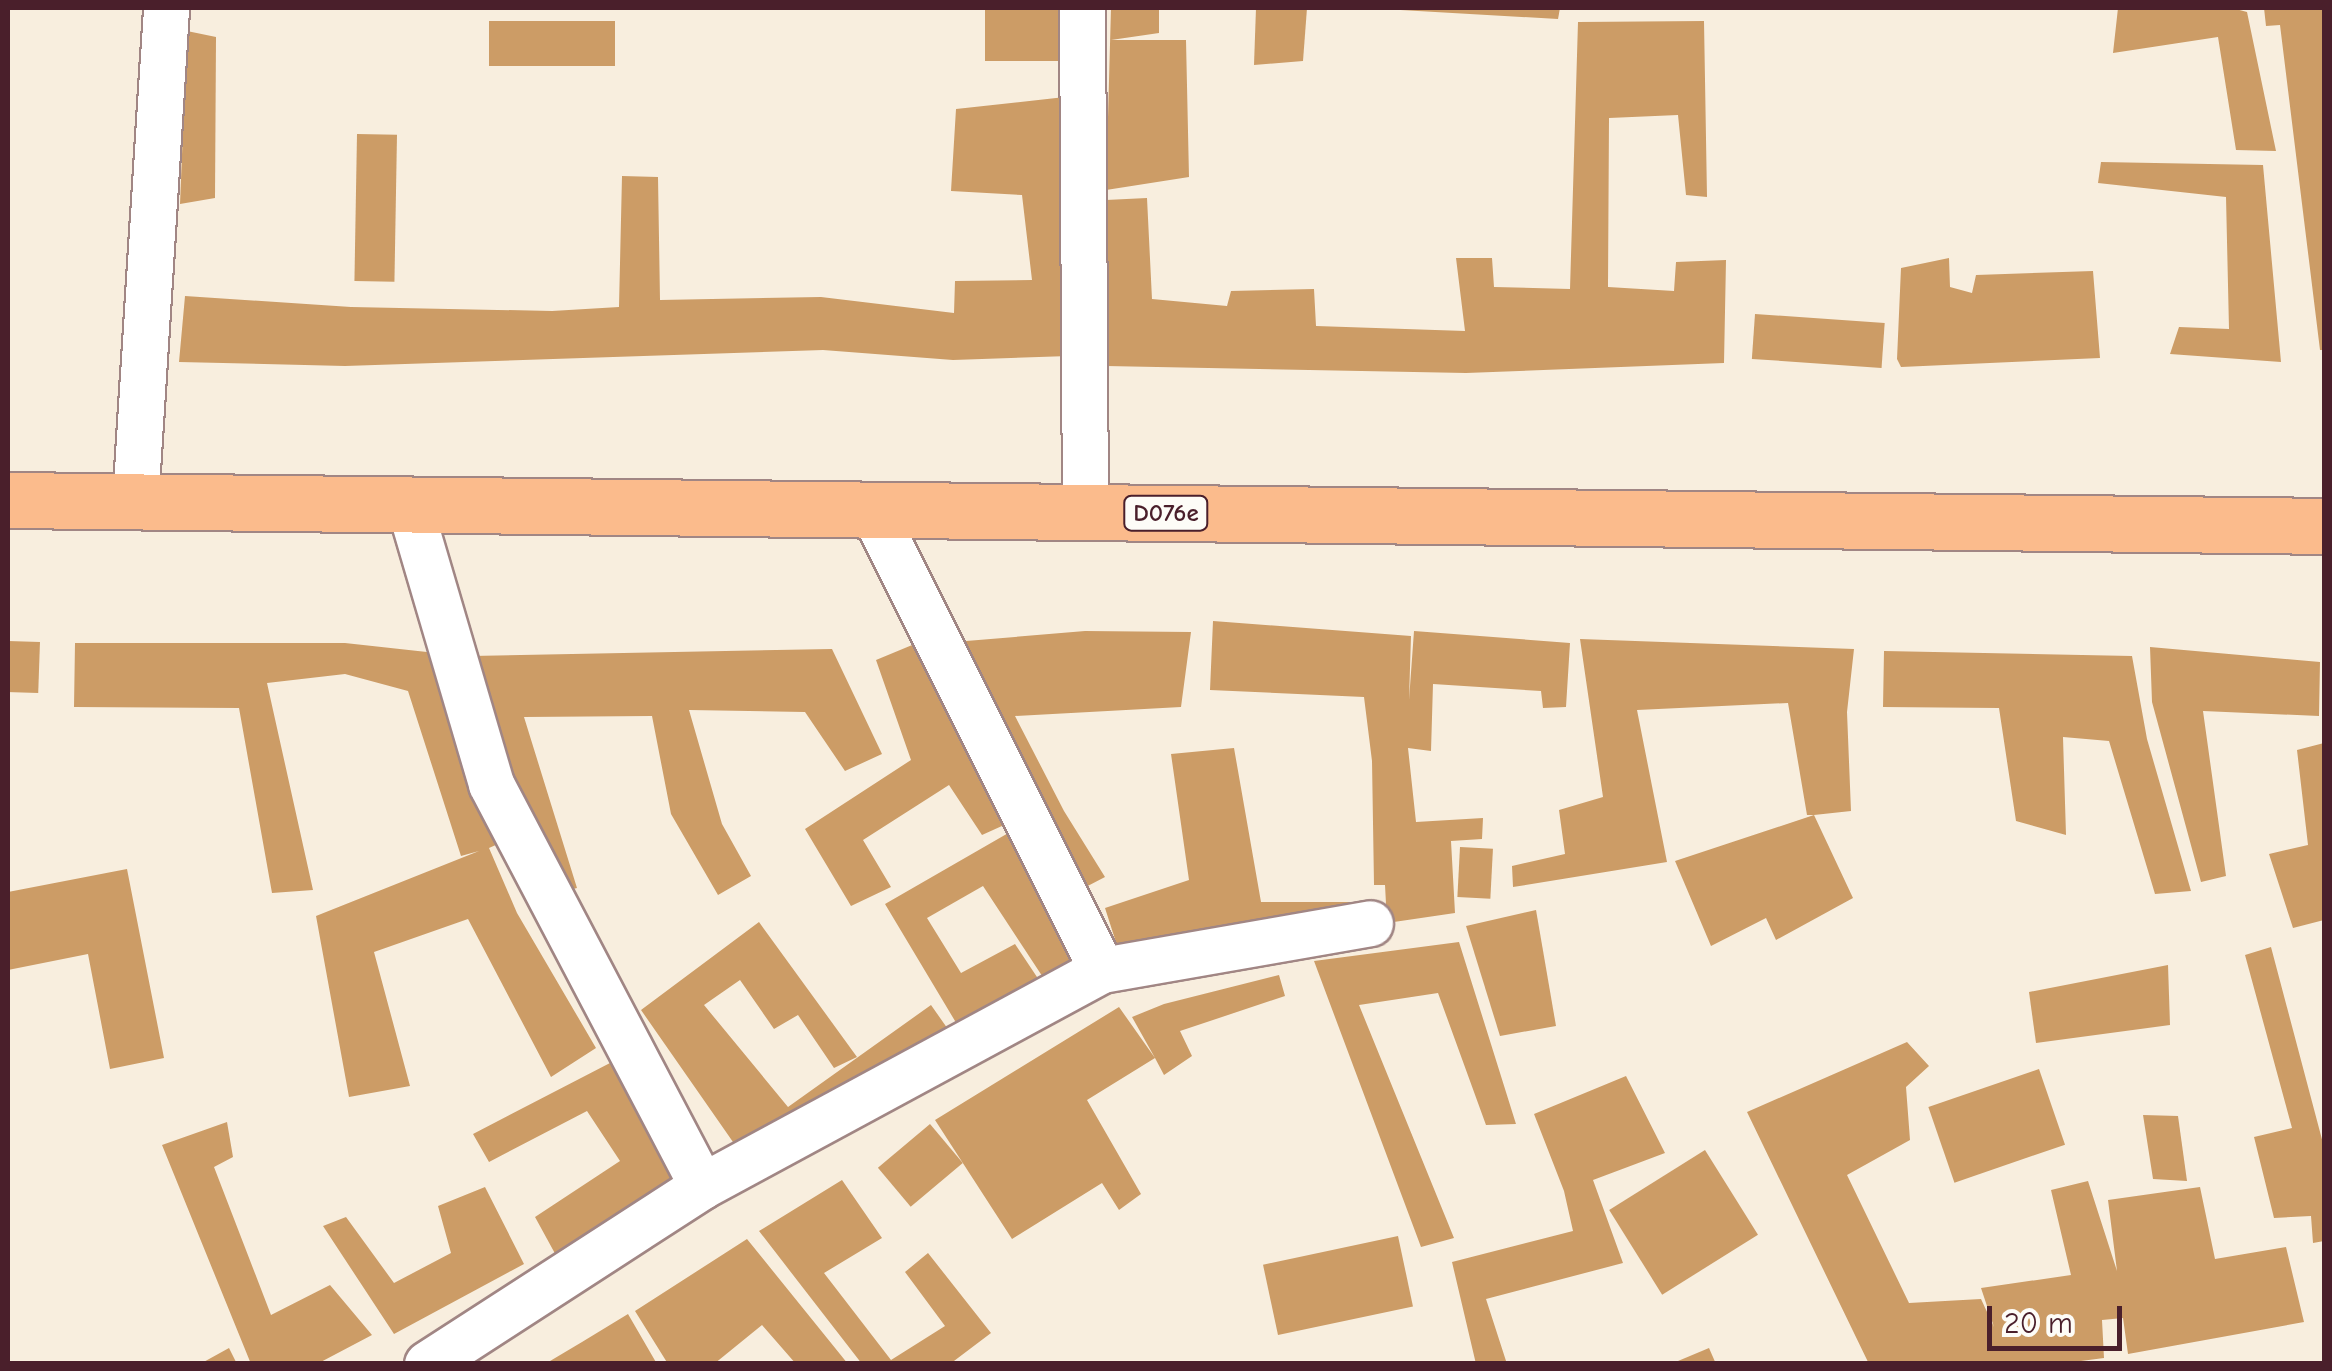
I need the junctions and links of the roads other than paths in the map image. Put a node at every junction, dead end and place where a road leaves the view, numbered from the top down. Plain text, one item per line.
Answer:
1 (166, 8) edge
2 (1082, 8) edge
3 (8, 500) edge
4 (135, 502) junction
5 (410, 505) junction
6 (872, 510) junction
7 (1085, 512) junction
8 (2324, 526) edge
9 (1370, 923) dead end
10 (1102, 970) junction
11 (702, 1186) junction
12 (427, 1364) edge

1 - 4 street
2 - 7 street
3 - 4 main road, D076e
4 - 5 main road, D076e
5 - 6 main road, D076e
5 - 11 street
6 - 7 main road, D076e
6 - 10 street
7 - 8 main road, D076e
9 - 10 street
10 - 11 street
11 - 12 street

